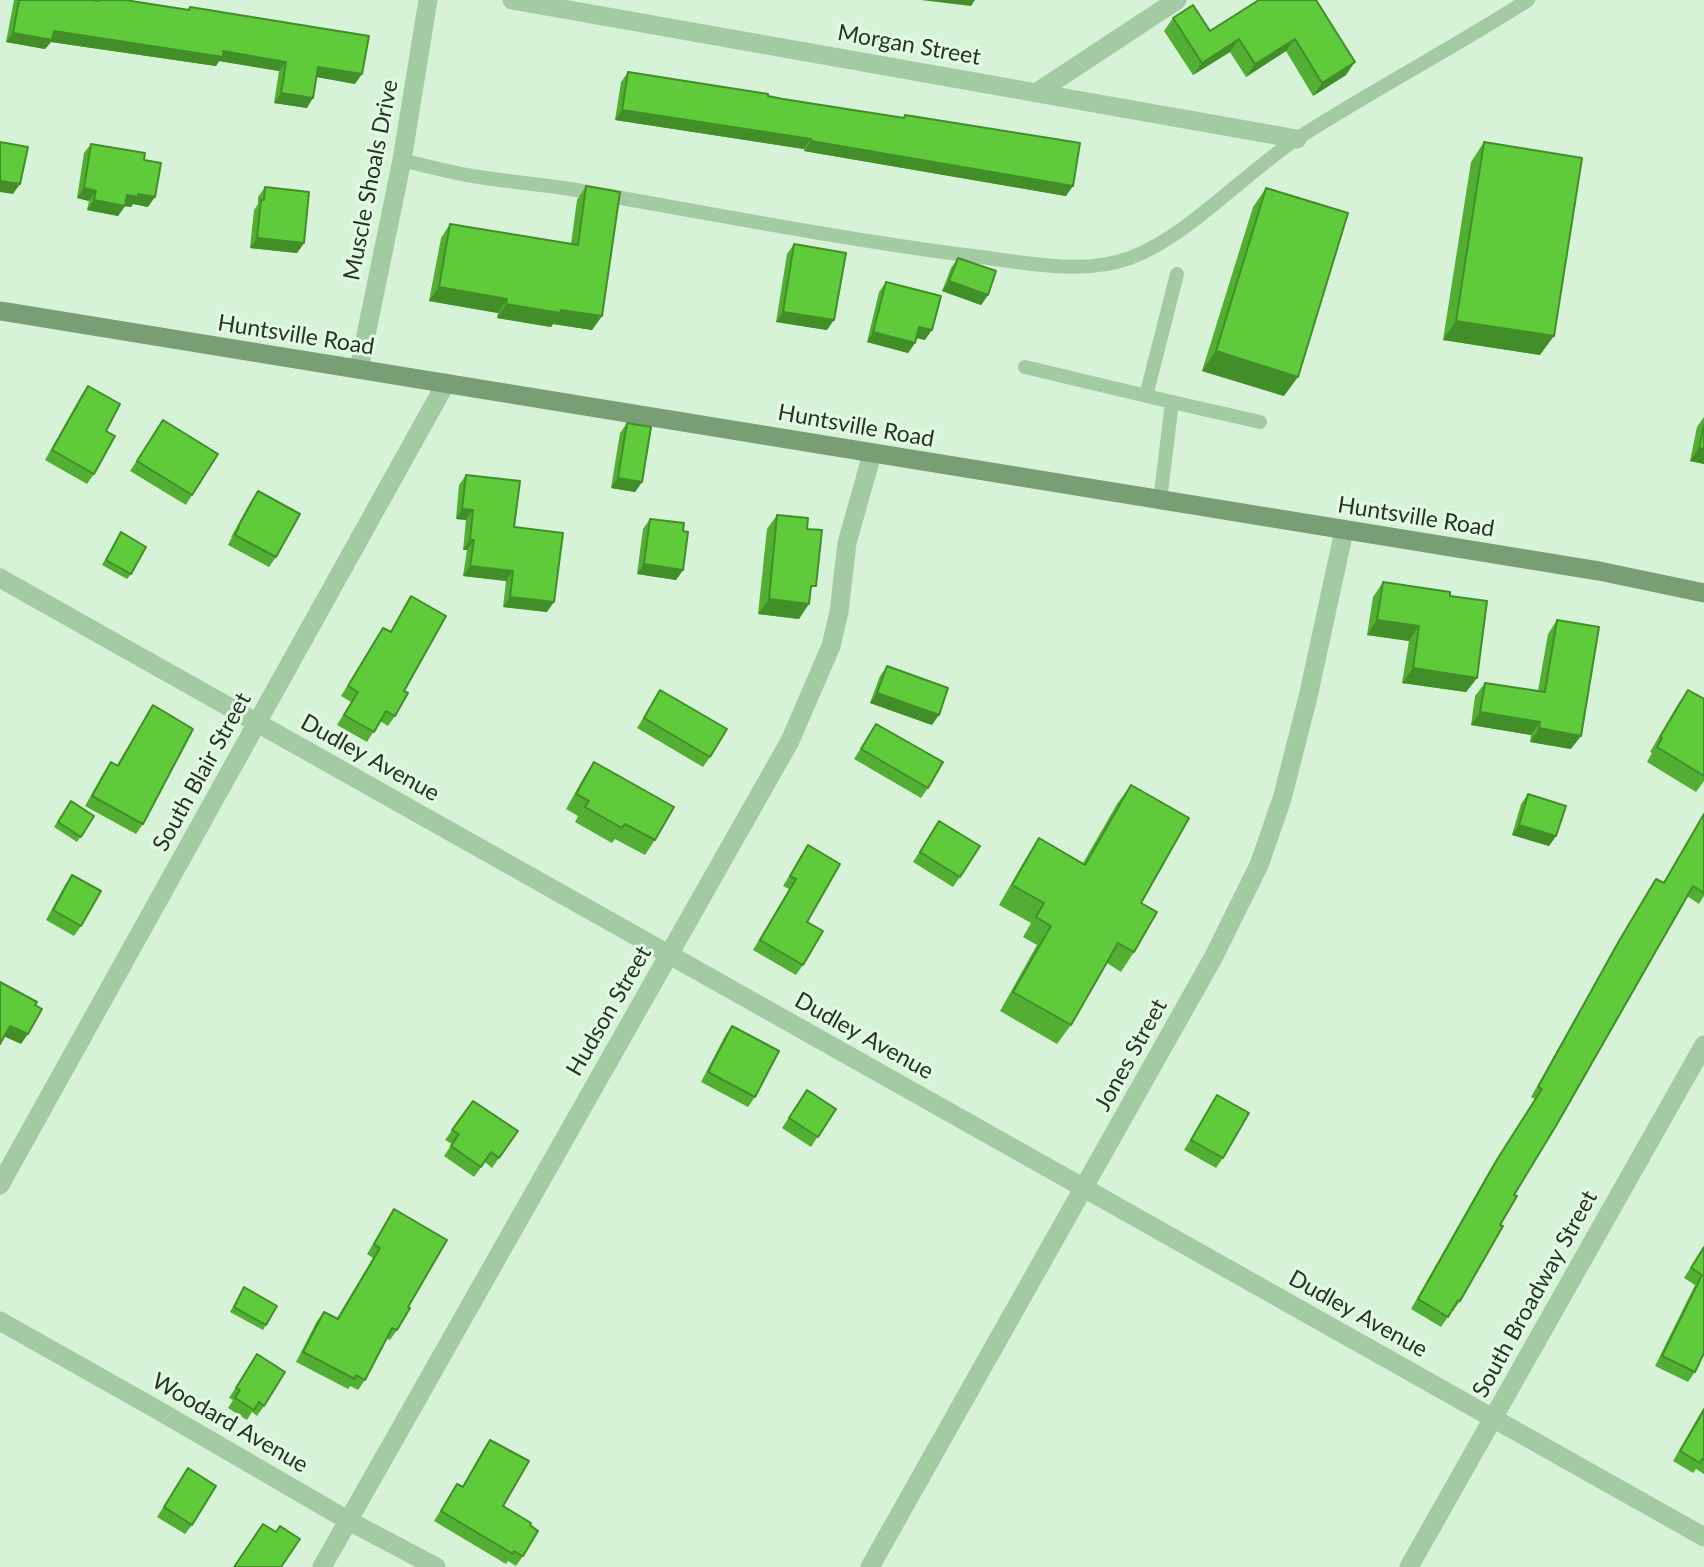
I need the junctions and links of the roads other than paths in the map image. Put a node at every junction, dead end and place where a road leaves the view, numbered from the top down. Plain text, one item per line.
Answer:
1 (428, 0) edge
2 (512, 0) edge
3 (1177, 0) edge
4 (1528, 0) edge
5 (1036, 93) junction
6 (1297, 139) junction
7 (402, 160) junction
8 (1177, 274) dead end
9 (0, 311) edge
10 (1025, 367) dead end
11 (359, 369) junction
12 (446, 383) junction
13 (1146, 396) junction
14 (1172, 402) junction
15 (1261, 422) dead end
16 (872, 454) junction
17 (1160, 501) junction
18 (1344, 531) junction
19 (0, 578) edge
20 (1704, 593) edge
21 (257, 723) junction
22 (669, 954) junction
23 (1704, 1045) edge
24 (0, 1185) edge
25 (1084, 1188) junction
26 (0, 1321) edge
27 (1493, 1418) junction
28 (349, 1521) junction
29 (1704, 1537) edge
30 (322, 1567) edge
31 (436, 1567) edge
32 (870, 1567) edge
33 (1409, 1567) edge

1 - 7 street, Muscle Shoals Drive
2 - 5 street, Morgan Street
3 - 5 street
4 - 6 lane
5 - 6 street, Morgan Street
6 - 7 lane
7 - 11 street, Muscle Shoals Drive
8 - 13 lane
9 - 11 main road, Huntsville Road
10 - 13 lane
11 - 12 main road, Huntsville Road
12 - 16 main road, Huntsville Road
12 - 21 street, South Blair Street
13 - 14 lane
14 - 15 lane
14 - 17 lane
16 - 17 main road, Huntsville Road
16 - 22 street, Hudson Street
17 - 18 main road, Huntsville Road
18 - 20 main road, Huntsville Road
18 - 25 street, Jones Street
19 - 21 street, Dudley Avenue
21 - 22 street, Dudley Avenue
21 - 24 street, South Blair Street
22 - 25 street, Dudley Avenue
22 - 28 street, Hudson Street
23 - 27 street, South Broadway Street
25 - 27 street, Dudley Avenue
25 - 32 street, Jones Street
26 - 28 street, Woodard Avenue
27 - 29 street, Dudley Avenue
27 - 33 street, South Broadway Street
28 - 30 street, Hudson Street
28 - 31 street, Woodard Avenue

